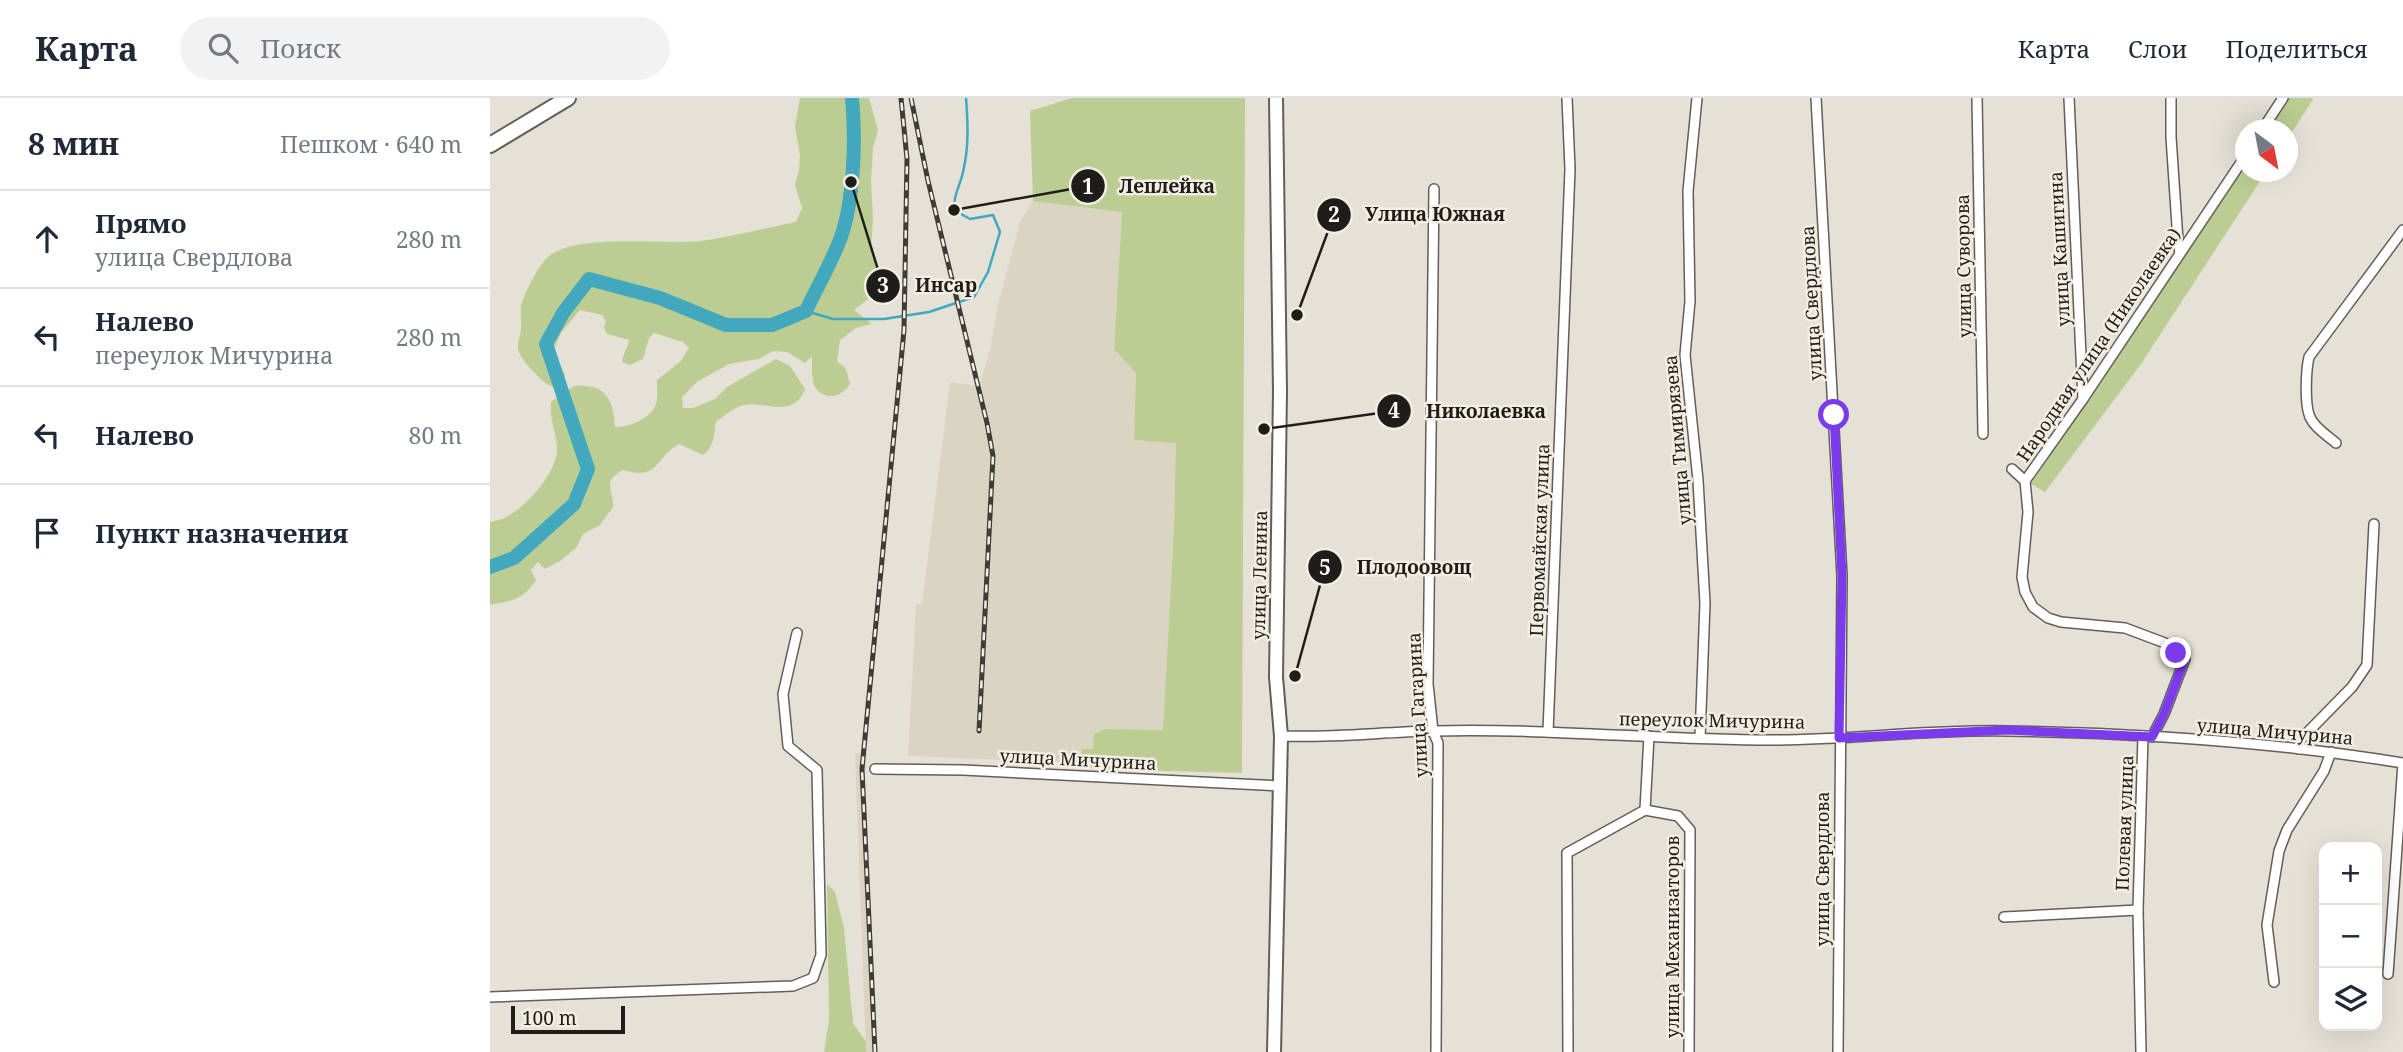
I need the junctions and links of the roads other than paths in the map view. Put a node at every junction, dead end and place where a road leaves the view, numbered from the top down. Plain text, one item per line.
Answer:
1 (568, 98) edge
2 (1276, 98) edge
3 (1567, 98) edge
4 (1697, 98) edge
5 (1816, 98) edge
6 (1977, 98) edge
7 (2069, 98) edge
8 (2171, 98) edge
9 (2283, 98) edge
10 (2269, 119) edge
11 (490, 145) edge
12 (2235, 170) edge
13 (1434, 189) dead end
14 (2403, 230) edge
15 (2180, 253) junction
16 (2083, 399) junction
17 (1983, 434) dead end
18 (2336, 443) dead end
19 (2012, 469) dead end
20 (2025, 481) junction
21 (2374, 524) dead end
22 (797, 633) dead end
23 (1433, 731) junction
24 (1548, 732) junction
25 (1281, 736) junction
26 (1649, 736) junction
27 (2148, 737) junction
28 (1700, 738) junction
29 (1839, 738) junction
30 (2299, 749) junction
31 (2331, 751) junction
32 (2403, 763) edge
33 (875, 769) dead end
34 (1280, 786) junction
35 (1645, 810) junction
36 (2138, 910) junction
37 (2004, 917) dead end
38 (2388, 974) dead end
39 (2274, 982) dead end
40 (490, 997) edge
41 (1274, 1052) edge
42 (1436, 1052) edge
43 (1568, 1052) edge
44 (1689, 1052) edge
45 (1838, 1052) edge
46 (2141, 1052) edge

1 - 11 main road
2 - 25 main road, улица Ленина
3 - 24 street, Первомайская улица
4 - 28 street, улица Тимирязева
5 - 29 street, улица Свердлова
6 - 17 street, улица Суворова
7 - 16 street, улица Кашигина
8 - 15 street
9 - 10 street
12 - 15 street, Народная улица (Николаевка)
13 - 23 street, улица Гагарина
14 - 18 street
15 - 16 street, Народная улица (Николаевка)
16 - 20 street, Народная улица (Николаевка)
19 - 20 street
20 - 27 street, Народная улица (Николаевка)
21 - 30 street
22 - 40 street
23 - 24 street, переулок Мичурина
23 - 25 street, переулок Мичурина
23 - 42 street, улица Гагарина
24 - 26 street, переулок Мичурина
25 - 34 main road, улица Ленина
26 - 28 street, переулок Мичурина
26 - 35 street
27 - 29 street, переулок Мичурина
27 - 30 street, улица Мичурина
27 - 36 street, Полевая улица
28 - 29 street, переулок Мичурина
29 - 45 street, улица Свердлова
30 - 31 street, улица Мичурина
31 - 32 street, улица Мичурина
31 - 39 street
32 - 38 street
33 - 34 street, улица Мичурина
34 - 41 main road, улица Ленина
35 - 43 street
35 - 44 street, улица Механизаторов
36 - 37 street, Полевая улица
36 - 46 street, Полевая улица

